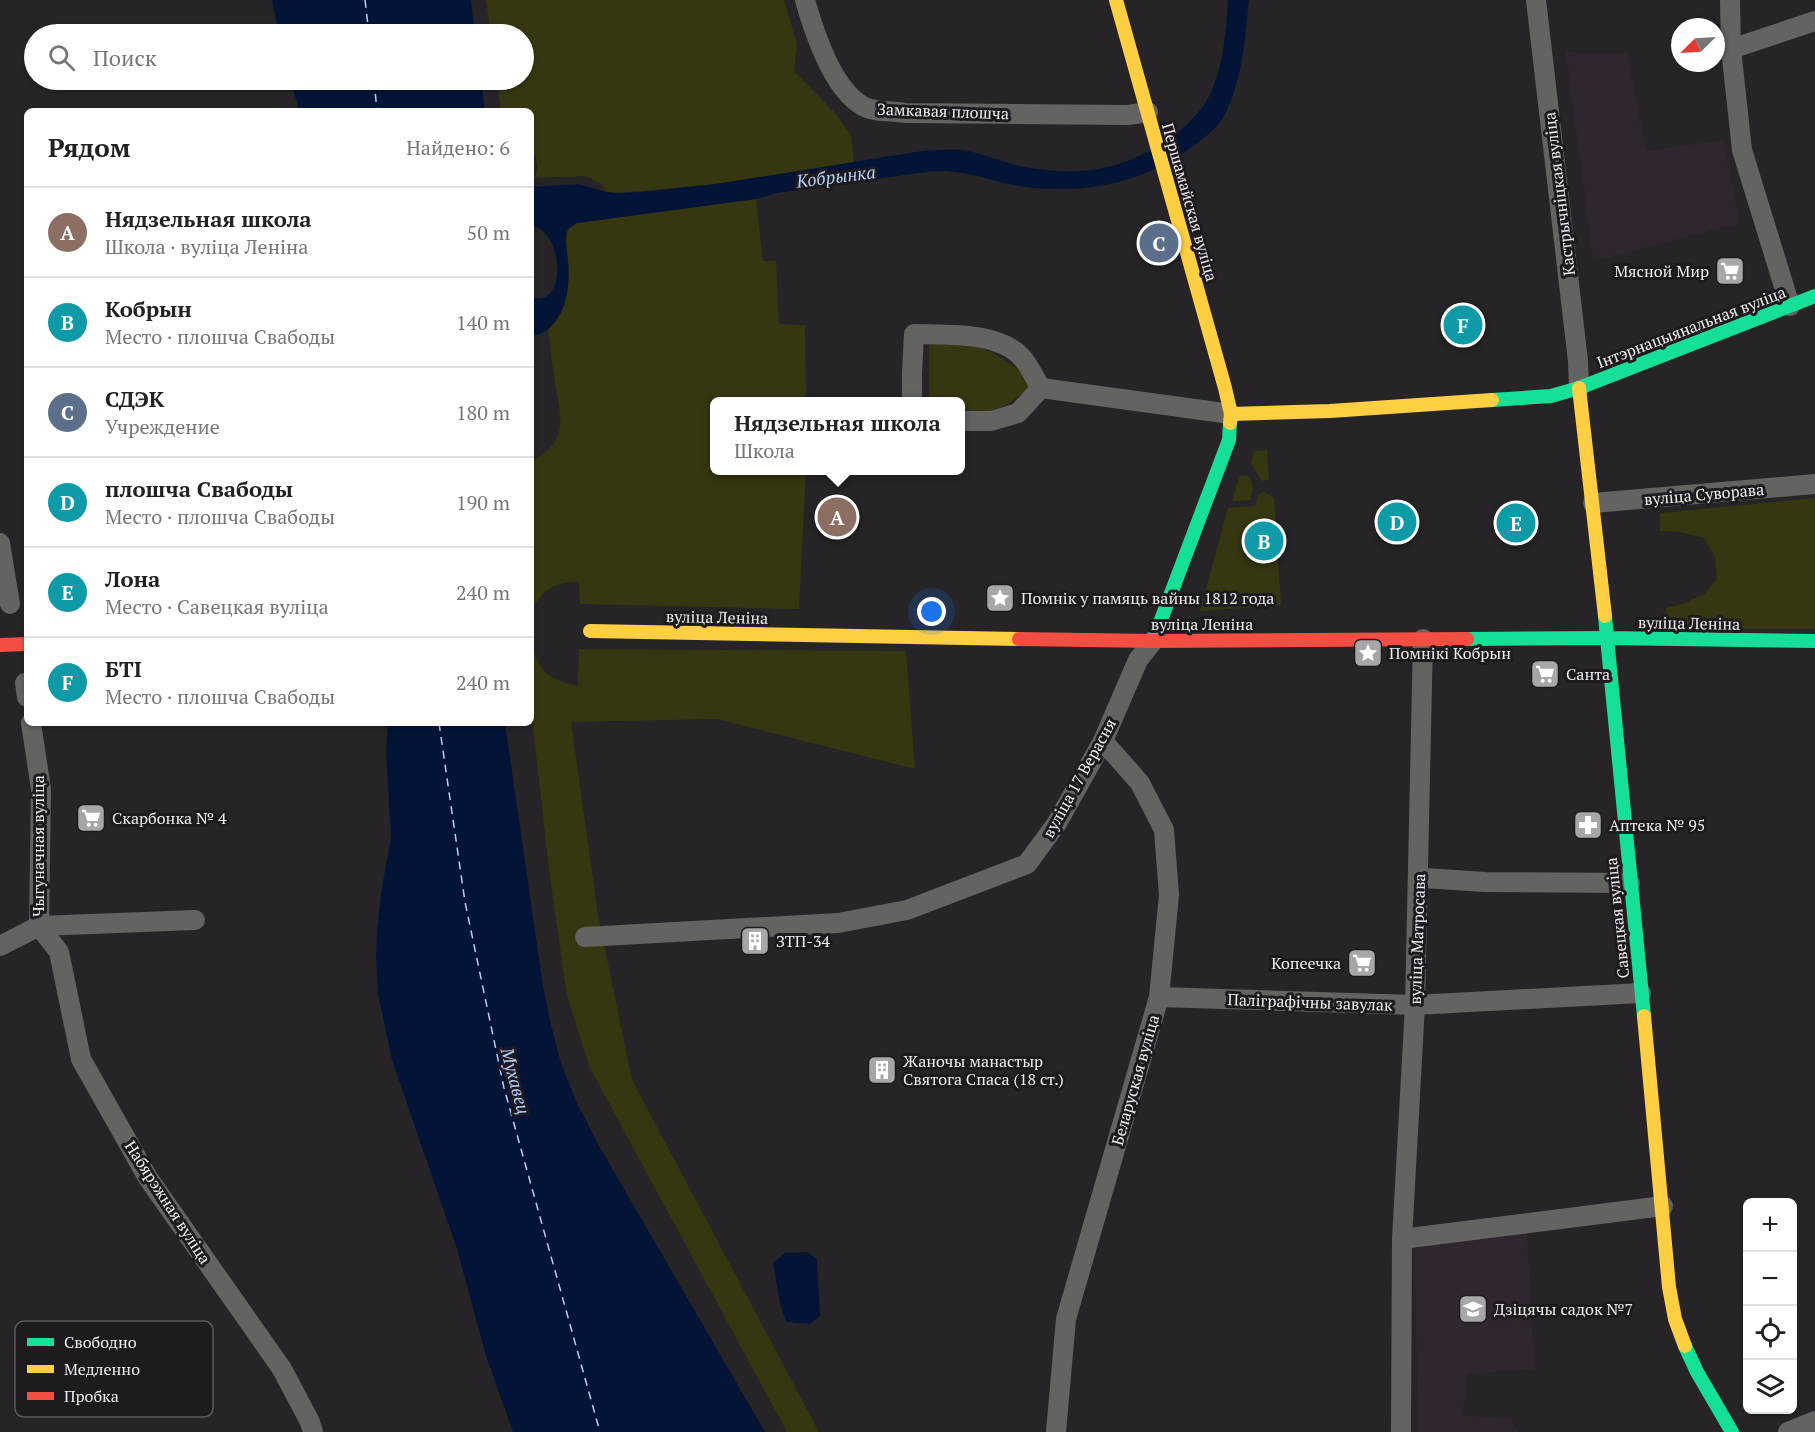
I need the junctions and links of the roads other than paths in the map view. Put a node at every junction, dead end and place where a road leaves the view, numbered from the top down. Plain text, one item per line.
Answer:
1 (805, 0) edge
2 (1116, 0) edge
3 (1536, 0) edge
4 (1730, 0) edge
5 (1815, 21) edge
6 (1731, 49) junction
7 (1148, 112) junction
8 (1815, 296) edge
9 (1790, 306) junction
10 (1579, 387) junction
11 (1041, 388) junction
12 (912, 397) edge
13 (1231, 414) junction
14 (965, 421) edge
15 (1815, 484) edge
16 (1593, 503) junction
17 (0, 543) edge
18 (10, 604) dead end
19 (590, 631) dead end
20 (1607, 638) junction
21 (1424, 639) junction
22 (1153, 640) junction
23 (1815, 641) edge
24 (24, 644) edge
25 (0, 645) edge
26 (31, 726) edge
27 (1103, 741) junction
28 (1419, 875) junction
29 (1630, 884) junction
30 (195, 920) dead end
31 (39, 926) junction
32 (585, 937) dead end
33 (0, 946) edge
34 (1641, 993) junction
35 (1159, 997) junction
36 (1415, 1005) junction
37 (1663, 1206) junction
38 (1402, 1239) junction
39 (1815, 1421) edge
40 (313, 1432) edge
41 (1056, 1432) edge
42 (1401, 1432) edge
43 (1732, 1432) edge
44 (1788, 1432) edge

1 - 7 street, Замкавая плошча
2 - 7 main road, Першамайская вуліца
3 - 10 street, Кастрычніцкая вуліца
4 - 6 street
5 - 6 street
6 - 9 street
7 - 13 main road, Першамайская вуліца
8 - 9 main road, Інтэрнацыянальная вуліца
9 - 10 main road, Інтэрнацыянальная вуліца
10 - 13 main road, Інтэрнацыянальная вуліца
10 - 16 main road, Савецкая вуліца
11 - 12 street
11 - 13 street
11 - 14 street
13 - 22 main road, Першамайская вуліца
15 - 16 street, вуліца Суворава
16 - 20 main road, Савецкая вуліца
17 - 18 street
19 - 22 main road, вуліца Леніна
20 - 21 main road, вуліца Леніна
20 - 23 main road, вуліца Леніна
20 - 29 main road, Савецкая вуліца
21 - 22 main road, вуліца Леніна
21 - 28 street, вуліца Матросава
22 - 27 street, вуліца 17 Верасня
24 - 25 main road
26 - 31 street, Чыгуначная вуліца
27 - 32 street, вуліца 17 Верасня
27 - 35 street, Беларуская вуліца
28 - 29 street
28 - 36 street, вуліца Матросава
29 - 34 main road, Савецкая вуліца
30 - 31 street
31 - 33 street, Чыгуначная вуліца
31 - 40 street, Набярэжная вуліца
34 - 36 street, Паліграфічны завулак
34 - 37 main road, Савецкая вуліца
35 - 36 street, Паліграфічны завулак
35 - 41 street, Беларуская вуліца
36 - 38 street, вуліца Матросава
37 - 38 street
37 - 43 main road, Савецкая вуліца
38 - 42 street, вуліца Матросава
39 - 44 street

